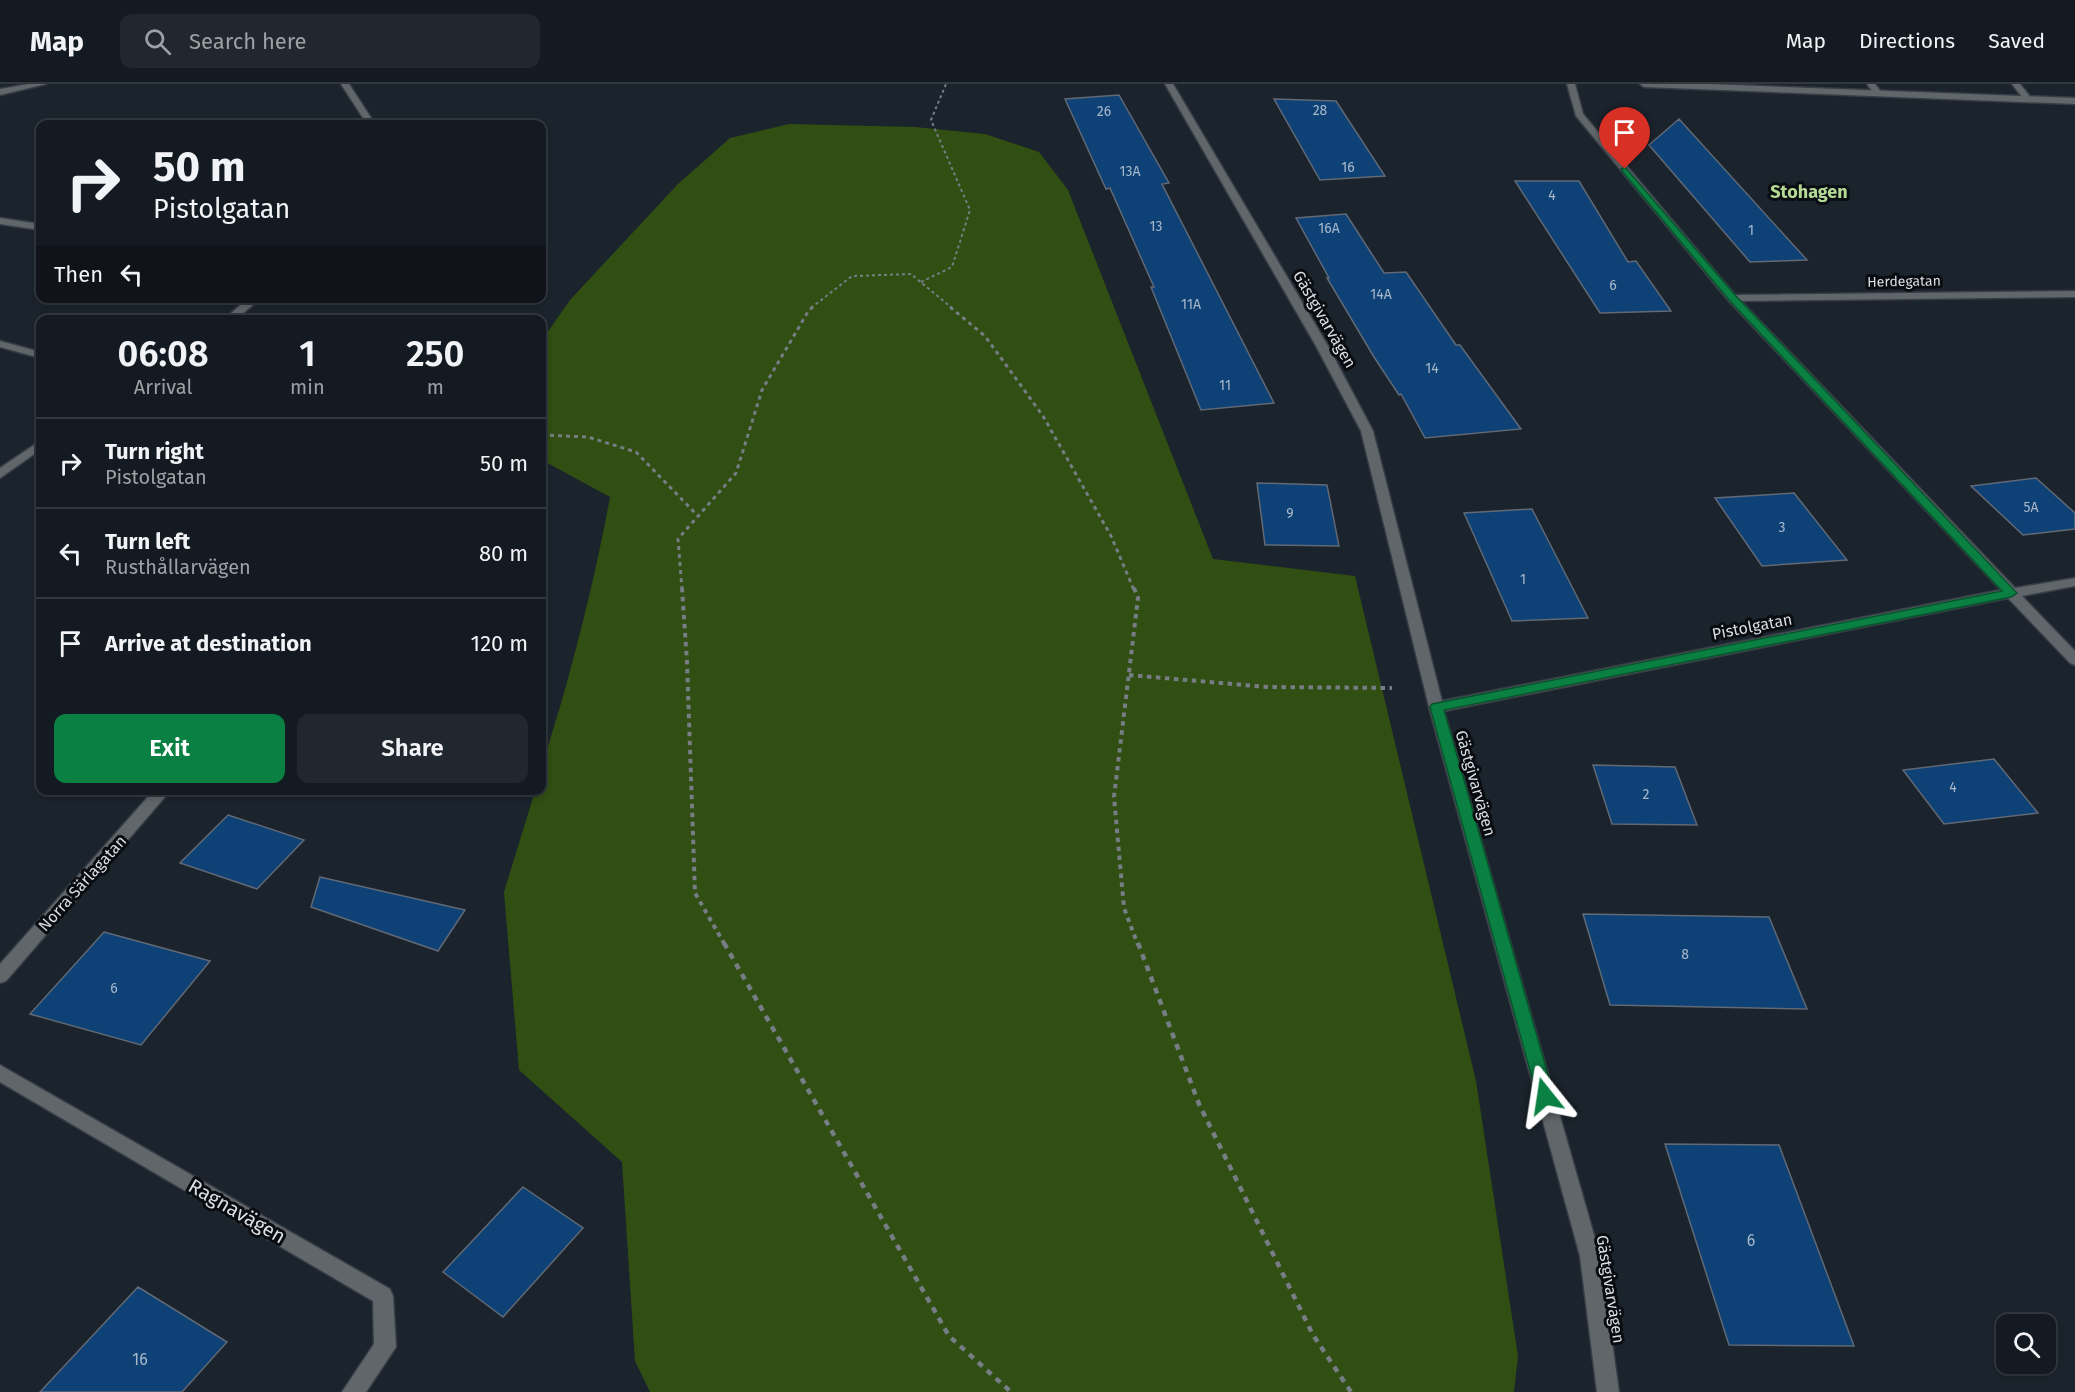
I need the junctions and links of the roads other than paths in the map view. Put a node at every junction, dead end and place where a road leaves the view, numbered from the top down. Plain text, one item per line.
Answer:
1 (42, 84) edge
2 (345, 84) edge
3 (1169, 84) edge
4 (1571, 84) edge
5 (1644, 84) edge
6 (1871, 84) edge
7 (2016, 84) edge
8 (1734, 86) edge
9 (0, 92) edge
10 (1878, 93) junction
11 (2028, 99) junction
12 (2075, 101) edge
13 (368, 120) edge
14 (0, 221) edge
15 (36, 226) edge
16 (2075, 294) edge
17 (1732, 298) junction
18 (250, 303) edge
19 (234, 315) edge
20 (0, 344) edge
21 (36, 354) edge
22 (36, 448) edge
23 (0, 474) edge
24 (2075, 582) edge
25 (2011, 593) junction
26 (2075, 660) edge
27 (1436, 707) junction
28 (160, 795) edge
29 (0, 976) edge
30 (0, 1073) edge
31 (353, 1392) edge
32 (1608, 1392) edge

1 - 9 street
2 - 13 street
3 - 27 street, Gästgivarvägen
4 - 17 street
5 - 8 street
6 - 10 street
7 - 11 street
8 - 10 street
10 - 11 street
11 - 12 street
14 - 15 street
16 - 17 street, Herdegatan
17 - 25 street
18 - 19 street
20 - 21 street
22 - 23 street
24 - 25 street, Pistolgatan
25 - 26 street
25 - 27 street, Pistolgatan
27 - 32 street, Gästgivarvägen
28 - 29 street, Norra Särlagatan
30 - 31 street, Ragnavägen

